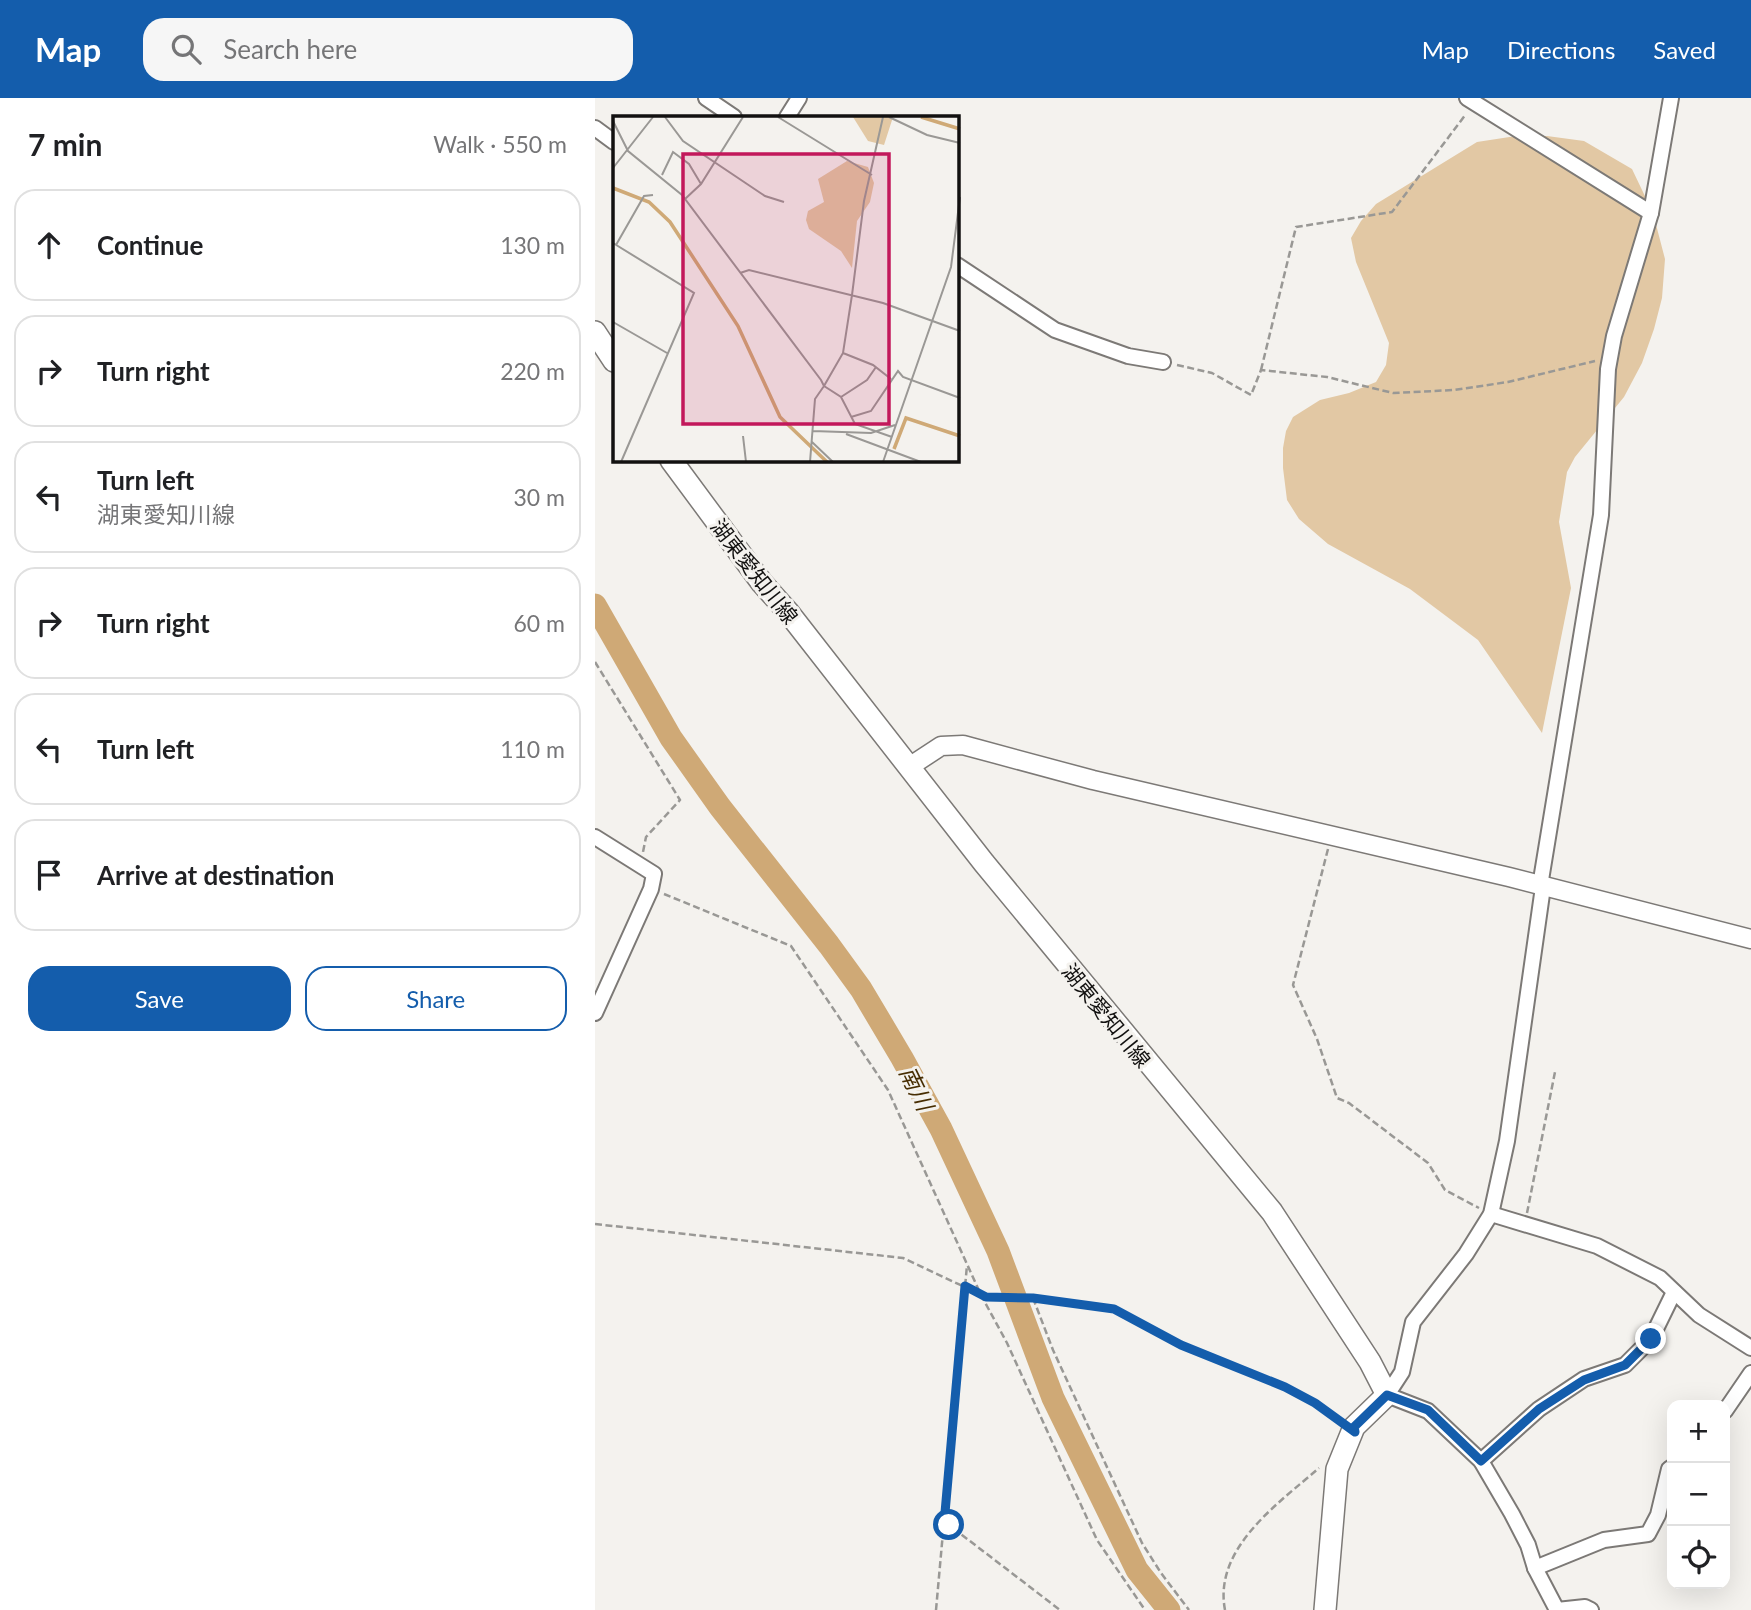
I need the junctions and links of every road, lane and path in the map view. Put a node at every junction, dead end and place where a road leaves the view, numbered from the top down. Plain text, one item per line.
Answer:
1 (706, 98) edge
2 (799, 98) edge
3 (1671, 98) edge
4 (1471, 100) edge
5 (733, 116) edge
6 (788, 116) edge
7 (595, 128) edge
8 (613, 141) edge
9 (1651, 213) junction
10 (959, 266) edge
11 (1609, 358) junction
12 (1163, 362) joint
13 (1261, 370) junction
14 (672, 462) edge
15 (595, 662) edge
16 (908, 767) junction
17 (1331, 836) junction
18 (595, 837) edge
19 (641, 865) junction
20 (1541, 887) junction
21 (651, 889) junction
22 (1751, 939) edge
23 (595, 1013) edge
24 (1555, 1072) dead end
25 (1491, 1214) junction
26 (595, 1224) edge
27 (1525, 1224) junction
28 (967, 1264) junction
29 (965, 1286) junction
30 (1674, 1292) junction
31 (984, 1296) junction
32 (1033, 1298) junction
33 (1751, 1348) edge
34 (1751, 1373) edge
35 (1387, 1395) junction
36 (1730, 1404) edge
37 (1354, 1427) junction
38 (1481, 1461) junction
39 (1319, 1469) dead end
40 (1667, 1477) edge
41 (944, 1524) junction
42 (1535, 1568) junction
43 (936, 1610) edge
44 (1060, 1610) edge
45 (1145, 1610) edge
46 (1189, 1610) edge
47 (1225, 1610) edge
48 (1325, 1610) edge
49 (1557, 1610) edge
50 (1591, 1610) edge

1 - 5 street
2 - 6 street
3 - 9 street
4 - 9 street
4 - 13 path
7 - 8 street
9 - 11 street
10 - 12 street
11 - 13 path
11 - 20 street
12 - 13 path
14 - 16 main road, 湖東愛知川線
15 - 19 path
16 - 17 street
16 - 35 main road, 湖東愛知川線
17 - 20 street
17 - 25 path
18 - 19 street
19 - 21 street
20 - 22 street
20 - 25 street
21 - 23 street
21 - 28 path
24 - 27 path
25 - 27 street
25 - 35 street
26 - 29 path
27 - 30 street
28 - 29 path
28 - 31 path
29 - 31 path
29 - 41 path
30 - 33 street
30 - 38 street
31 - 32 path
31 - 45 path
32 - 37 path
32 - 46 path
34 - 36 street
35 - 37 main road
35 - 38 street
37 - 48 main road
38 - 42 street
39 - 47 path
40 - 42 street
41 - 43 path
41 - 44 path
42 - 49 street
49 - 50 street

